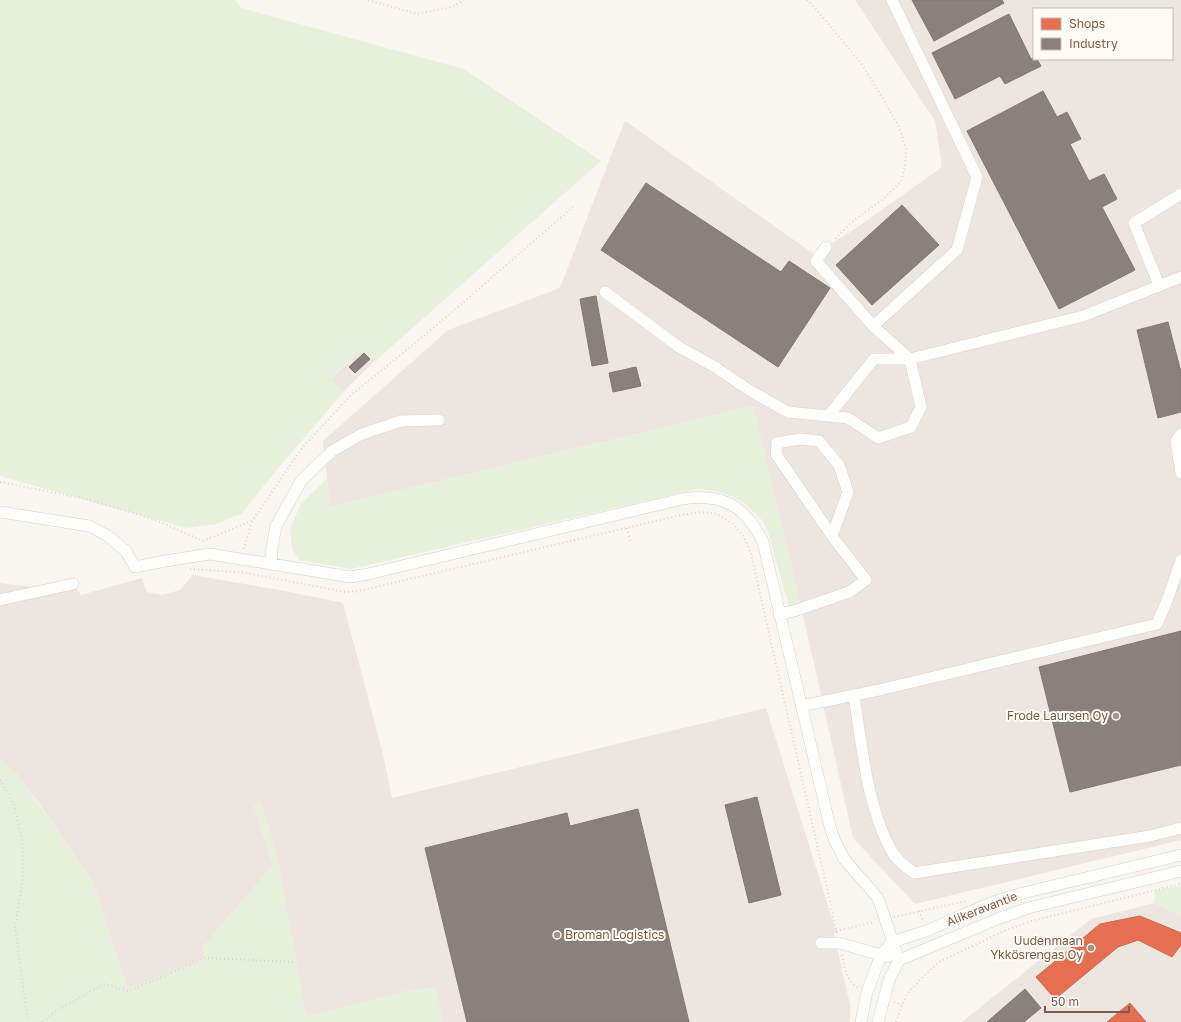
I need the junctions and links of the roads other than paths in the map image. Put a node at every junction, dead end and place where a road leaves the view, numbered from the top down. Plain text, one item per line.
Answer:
1 (892, 0) edge
2 (1181, 194) edge
3 (826, 247) road end
4 (1181, 277) edge
5 (1159, 285) junction
6 (605, 292) dead end
7 (873, 326) junction
8 (910, 358) junction
9 (829, 416) junction
10 (439, 420) dead end
11 (1181, 434) edge
12 (1181, 473) edge
13 (0, 512) edge
14 (832, 536) junction
15 (1181, 560) edge
16 (271, 564) junction
17 (73, 584) dead end
18 (0, 600) edge
19 (780, 614) junction
20 (854, 695) junction
21 (801, 706) junction
22 (1181, 828) edge
23 (1181, 855) edge
24 (1181, 871) edge
25 (892, 942) junction
26 (821, 943) dead end
27 (881, 955) junction
28 (899, 960) junction
29 (861, 1022) edge
30 (878, 1022) edge

1 - 7 street
2 - 5 street
3 - 7 street
4 - 5 street
5 - 8 street
6 - 9 street
7 - 8 street
8 - 9 street
8 - 9 street
10 - 16 street
11 - 12 street
13 - 16 street
14 - 14 street
14 - 19 street
15 - 20 street
16 - 19 street
17 - 18 street
19 - 21 street
20 - 21 street
20 - 22 street
21 - 25 street
23 - 25 street, Alikeravantie
24 - 28 street, Alikeravantie
25 - 27 street
25 - 28 street
26 - 27 street
27 - 28 street
27 - 29 street
28 - 30 street

